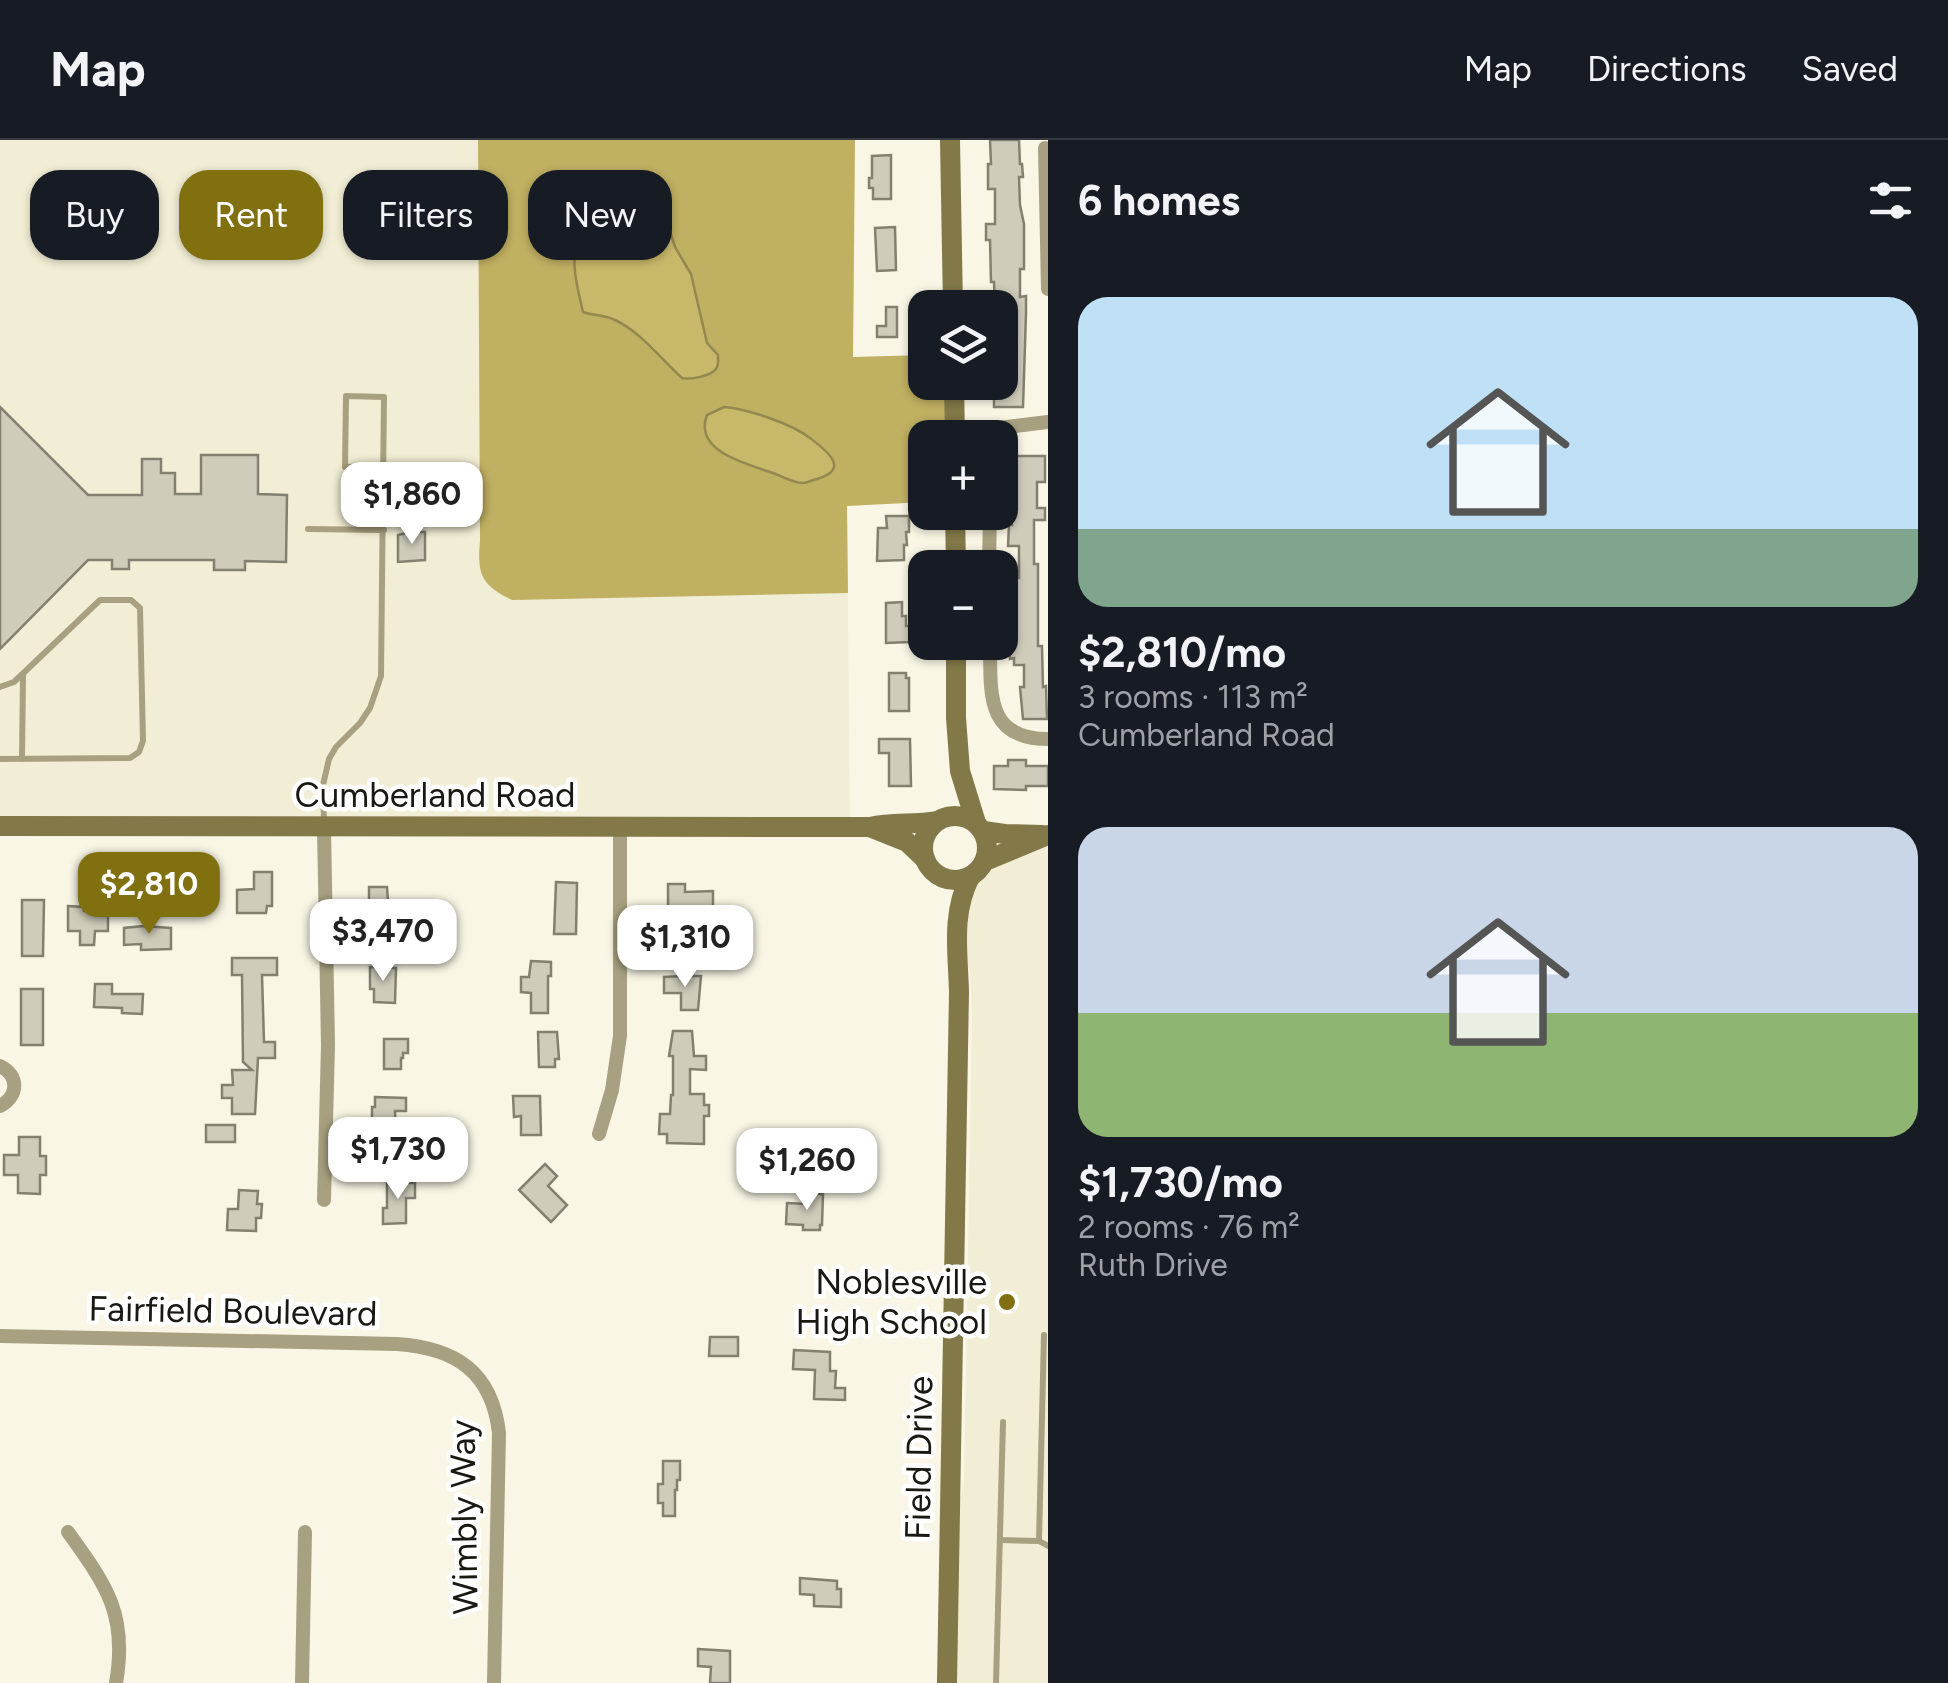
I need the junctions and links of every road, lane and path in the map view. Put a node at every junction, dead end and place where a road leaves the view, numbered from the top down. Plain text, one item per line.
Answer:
1 (950, 140) edge
2 (1046, 146) edge
3 (1048, 289) edge
4 (953, 290) edge
5 (1048, 422) edge
6 (1018, 429) edge
7 (384, 466) junction
8 (308, 529) dead end
9 (384, 530) junction
10 (956, 660) edge
11 (990, 660) edge
12 (23, 674) junction
13 (0, 687) edge
14 (1048, 740) edge
15 (0, 759) edge
16 (22, 759) junction
17 (960, 770) junction
18 (942, 819) junction
19 (0, 826) edge
20 (620, 827) junction
21 (870, 827) junction
22 (980, 827) junction
23 (324, 828) junction
24 (1046, 835) edge
25 (924, 860) junction
26 (985, 861) junction
27 (938, 876) junction
28 (970, 877) junction
29 (956, 935) junction
30 (0, 1066) edge
31 (0, 1106) edge
32 (599, 1134) dead end
33 (324, 1200) dead end
34 (1044, 1335) dead end
35 (0, 1336) edge
36 (462, 1362) joint
37 (1003, 1422) dead end
38 (68, 1532) dead end
39 (305, 1532) dead end
40 (1000, 1540) junction
41 (1039, 1541) junction
42 (1048, 1546) edge
43 (116, 1683) edge
44 (302, 1683) edge
45 (494, 1683) edge
46 (949, 1683) edge
47 (996, 1683) edge

1 - 4 street
2 - 3 street
5 - 6 street
7 - 7 lane
7 - 9 lane
8 - 9 lane
9 - 23 lane
10 - 17 street
11 - 14 street
12 - 13 lane
12 - 16 lane
12 - 16 lane
15 - 16 lane
17 - 18 street
17 - 22 street
18 - 21 street, Cumberland Road
18 - 22 street
18 - 25 street
19 - 23 street, Cumberland Road
20 - 21 street, Cumberland Road
20 - 23 street, Cumberland Road
20 - 32 street
21 - 25 street, Cumberland Road
22 - 24 street
22 - 26 street
23 - 33 street
24 - 26 street
25 - 27 street
26 - 28 street
27 - 28 street
27 - 29 street
28 - 29 street
29 - 46 street, Field Drive
30 - 31 street
34 - 41 lane
35 - 36 street, Fairfield Boulevard
36 - 45 street, Wimbly Way
37 - 40 lane
38 - 43 street
39 - 44 street
40 - 41 lane
40 - 47 lane
41 - 42 lane

